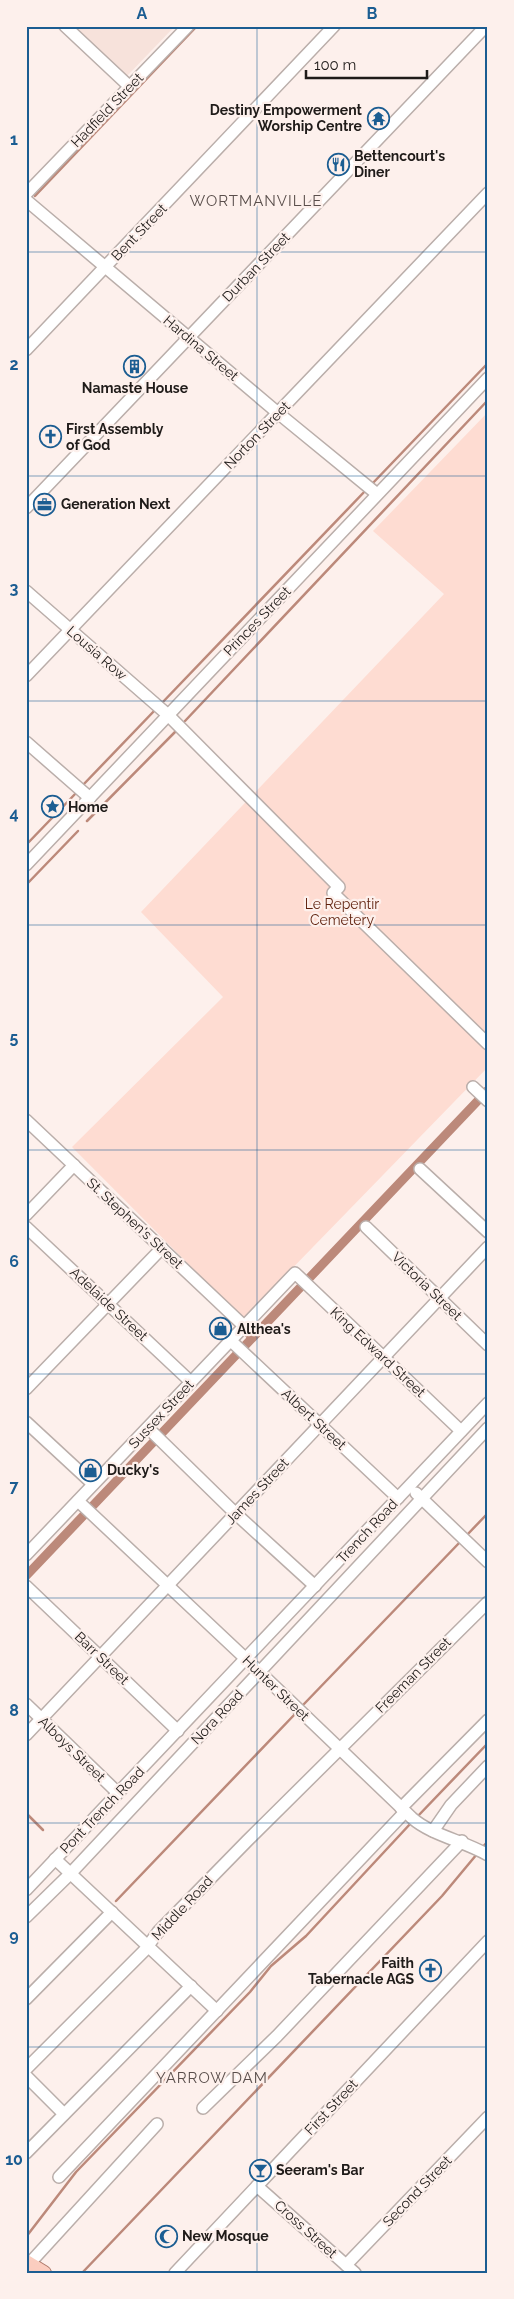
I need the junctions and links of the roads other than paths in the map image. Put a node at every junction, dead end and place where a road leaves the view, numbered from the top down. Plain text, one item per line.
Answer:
1 (65, 26) edge
2 (188, 26) edge
3 (334, 26) edge
4 (486, 26) edge
5 (130, 87) junction
6 (26, 194) edge
7 (488, 194) edge
8 (26, 200) edge
9 (105, 267) junction
10 (189, 338) junction
11 (26, 350) edge
12 (488, 378) edge
13 (278, 413) junction
14 (378, 494) junction
15 (26, 508) edge
16 (26, 591) edge
17 (71, 630) junction
18 (26, 676) edge
19 (165, 713) junction
20 (26, 742) edge
21 (87, 796) junction
22 (26, 865) edge
23 (488, 1044) edge
24 (473, 1087) dead end
25 (488, 1101) edge
26 (26, 1120) edge
27 (74, 1165) junction
28 (420, 1169) dead end
29 (26, 1215) edge
30 (26, 1227) edge
31 (366, 1227) dead end
32 (488, 1232) edge
33 (488, 1247) edge
34 (162, 1248) junction
35 (294, 1273) joint
36 (439, 1298) junction
37 (108, 1304) junction
38 (244, 1326) junction
39 (230, 1340) junction
40 (488, 1345) edge
41 (383, 1357) junction
42 (191, 1382) junction
43 (26, 1390) edge
44 (488, 1403) edge
45 (26, 1422) edge
46 (320, 1424) junction
47 (148, 1428) junction
48 (488, 1428) edge
49 (461, 1431) junction
50 (93, 1484) junction
51 (409, 1486) junction
52 (398, 1498) junction
53 (421, 1498) junction
54 (81, 1503) junction
55 (236, 1514) junction
56 (26, 1555) edge
57 (488, 1562) edge
58 (167, 1585) junction
59 (315, 1586) junction
60 (28, 1588) edge
61 (488, 1602) edge
62 (101, 1656) junction
63 (246, 1659) junction
64 (260, 1672) junction
65 (26, 1704) edge
66 (42, 1719) junction
67 (488, 1720) edge
68 (178, 1731) junction
69 (26, 1735) edge
70 (338, 1748) junction
71 (488, 1766) edge
72 (118, 1793) junction
73 (409, 1816) junction
74 (433, 1831) junction
75 (468, 1844) junction
76 (488, 1855) edge
77 (55, 1859) junction
78 (70, 1874) junction
79 (27, 1888) edge
80 (112, 1912) junction
81 (26, 1917) edge
82 (488, 1941) edge
83 (148, 1946) junction
84 (191, 1986) junction
85 (26, 1999) edge
86 (217, 2011) junction
87 (26, 2070) edge
88 (203, 2108) dead end
89 (64, 2114) junction
90 (488, 2117) edge
91 (157, 2124) dead end
92 (26, 2153) edge
93 (59, 2177) dead end
94 (257, 2186) junction
95 (27, 2267) edge
96 (351, 2269) edge
97 (44, 2273) edge
98 (175, 2273) edge

1 - 5 street
2 - 5 street, Hadfield Street
3 - 9 street, Bent Street
4 - 10 street, Durban Street
5 - 6 street, Hadfield Street
7 - 13 street, Norton Street
8 - 9 street, Hardina Street
9 - 10 street, Hardina Street
9 - 11 street, Bent Street
10 - 13 street, Hardina Street
10 - 15 street, Durban Street
12 - 14 street, Princes Street
13 - 14 street, Hardina Street
13 - 17 street, Norton Street
14 - 19 street, Princes Street
16 - 17 street, Lousia Row
17 - 18 street, Norton Street
17 - 19 street, Lousia Row
19 - 21 street, Princes Street
19 - 23 street, Lousia Row
20 - 21 street
21 - 22 street, Princes Street
24 - 25 street
26 - 27 street, St. Stephen's Street
27 - 29 street
27 - 34 street, St. Stephen's Street
28 - 32 street
30 - 37 street, Adelaide Street
31 - 36 street, Victoria Street
33 - 36 street, James Street
34 - 37 street
34 - 38 street, St. Stephen's Street
35 - 38 street, Sussex Street
35 - 41 street, King Edward Street
36 - 40 street, Victoria Street
36 - 41 street, James Street
37 - 42 street, Adelaide Street
37 - 43 street
38 - 39 street, Sussex Street
39 - 42 street, Sussex Street
39 - 46 street, Albert Street
41 - 46 street, James Street
41 - 49 street, King Edward Street
42 - 47 street, Sussex Street
44 - 49 street, Trench Road
45 - 50 street
46 - 52 street, Albert Street
46 - 55 street, James Street
47 - 50 street, Sussex Street
47 - 55 street
48 - 53 street, Nora Road
49 - 51 street, Trench Road
50 - 54 street, Sussex Street
51 - 52 street, Trench Road
51 - 53 street
52 - 59 street, Trench Road
53 - 57 street
53 - 64 street, Nora Road
54 - 56 street, Sussex Street
54 - 58 street, Hunter Street
55 - 58 street, James Street
55 - 59 street
58 - 62 street, James Street
58 - 63 street, Hunter Street
59 - 63 street, Trench Road
60 - 62 street, Barr Street
61 - 70 street, Freeman Street
62 - 66 street, James Street
62 - 68 street, Barr Street
63 - 64 street, Hunter Street
63 - 68 street, Pont Trench Road
64 - 70 street, Hunter Street
64 - 78 street, Nora Road
65 - 66 street, Alboys Street
66 - 69 street, James Street
66 - 72 street, Alboys Street
67 - 73 street
68 - 72 street, Pont Trench Road
70 - 73 street, Hunter Street
70 - 83 street, Middle Road
71 - 74 street
72 - 77 street, Pont Trench Road
73 - 74 street, Hunter Street
73 - 86 street
74 - 75 street, Hunter Street
75 - 76 street, Hunter Street
75 - 88 street
77 - 78 street
77 - 79 street, Pont Trench Road
78 - 80 street
78 - 81 street, Nora Road
80 - 83 street
80 - 85 street
82 - 94 street, First Street
83 - 84 street
83 - 87 street, Middle Road
84 - 86 street
84 - 89 street
86 - 93 street
87 - 89 street
89 - 92 street
90 - 96 street, Second Street
91 - 95 street
94 - 96 street, Cross Street
94 - 98 street, First Street
95 - 97 main road

